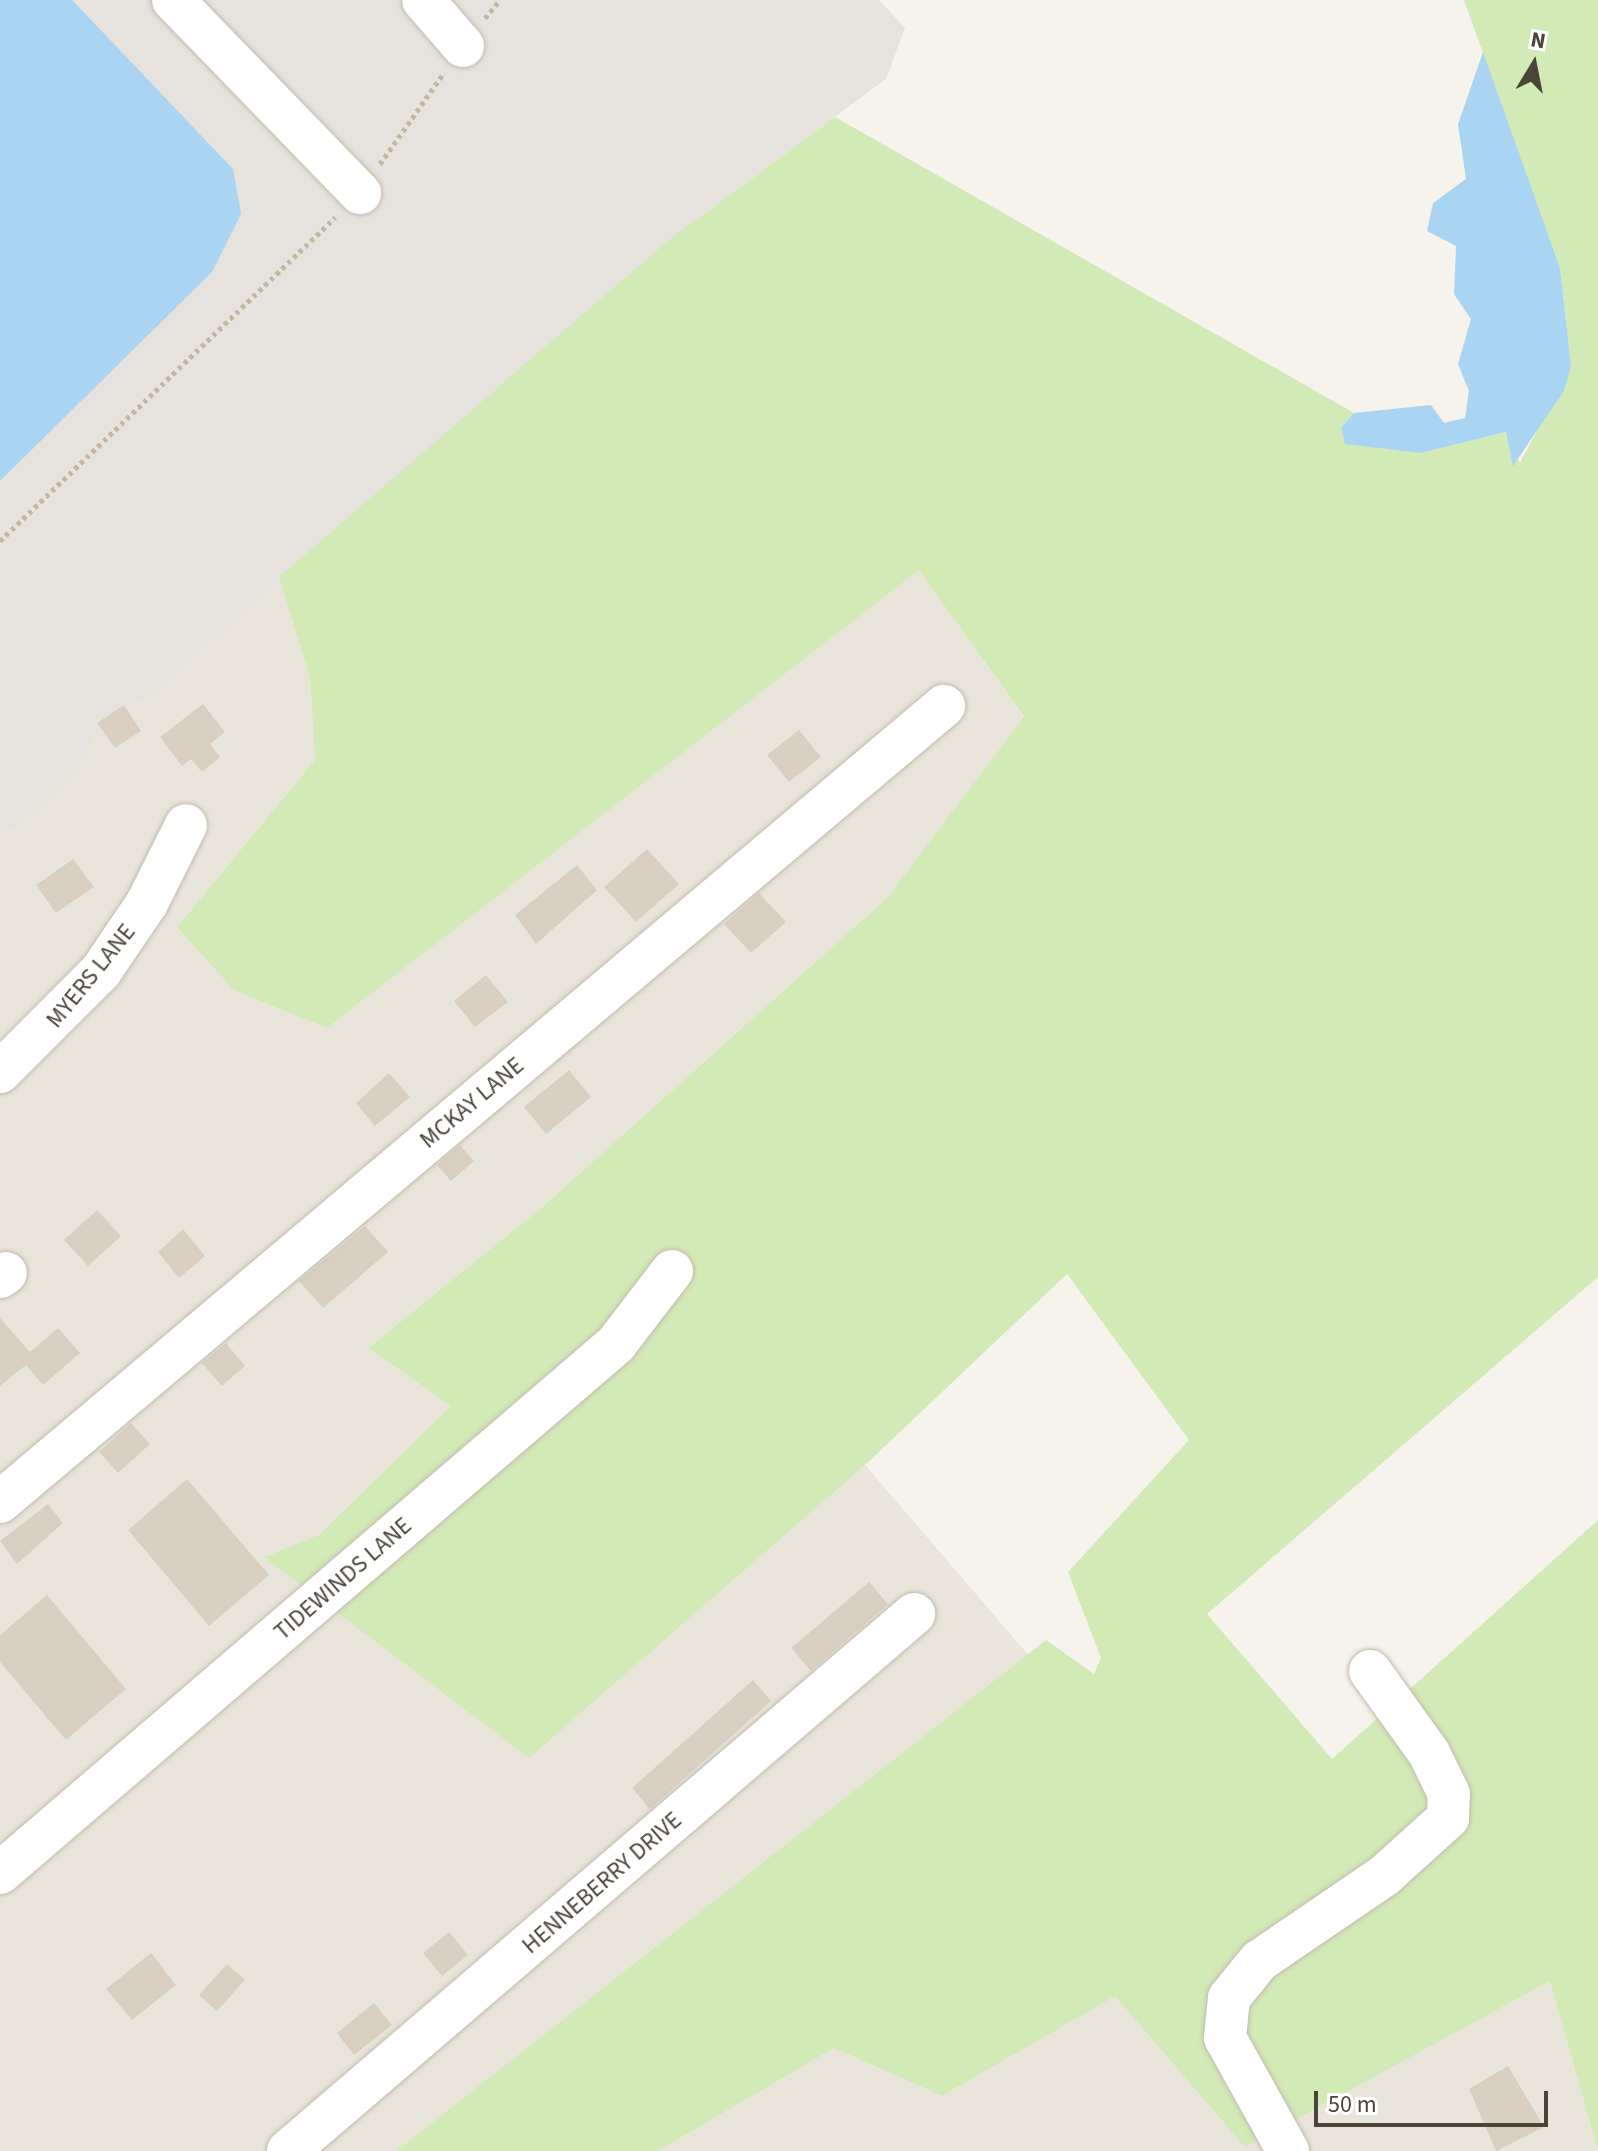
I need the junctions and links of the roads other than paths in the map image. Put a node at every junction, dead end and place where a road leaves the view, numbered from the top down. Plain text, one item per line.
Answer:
1 (173, 0) edge
2 (423, 0) edge
3 (463, 46) road end
4 (360, 193) road end
5 (944, 706) dead end
6 (186, 825) dead end
7 (0, 1072) edge
8 (672, 1271) dead end
9 (0, 1502) edge
10 (914, 1614) dead end
11 (1370, 1671) dead end
12 (0, 1873) edge
13 (288, 2151) edge
14 (1288, 2151) edge

1 - 4 street
2 - 3 street
5 - 9 street, MCKAY LANE
6 - 7 street, MYERS LANE
8 - 12 street, TIDEWINDS LANE
10 - 13 street, HENNEBERRY DRIVE
11 - 14 street

